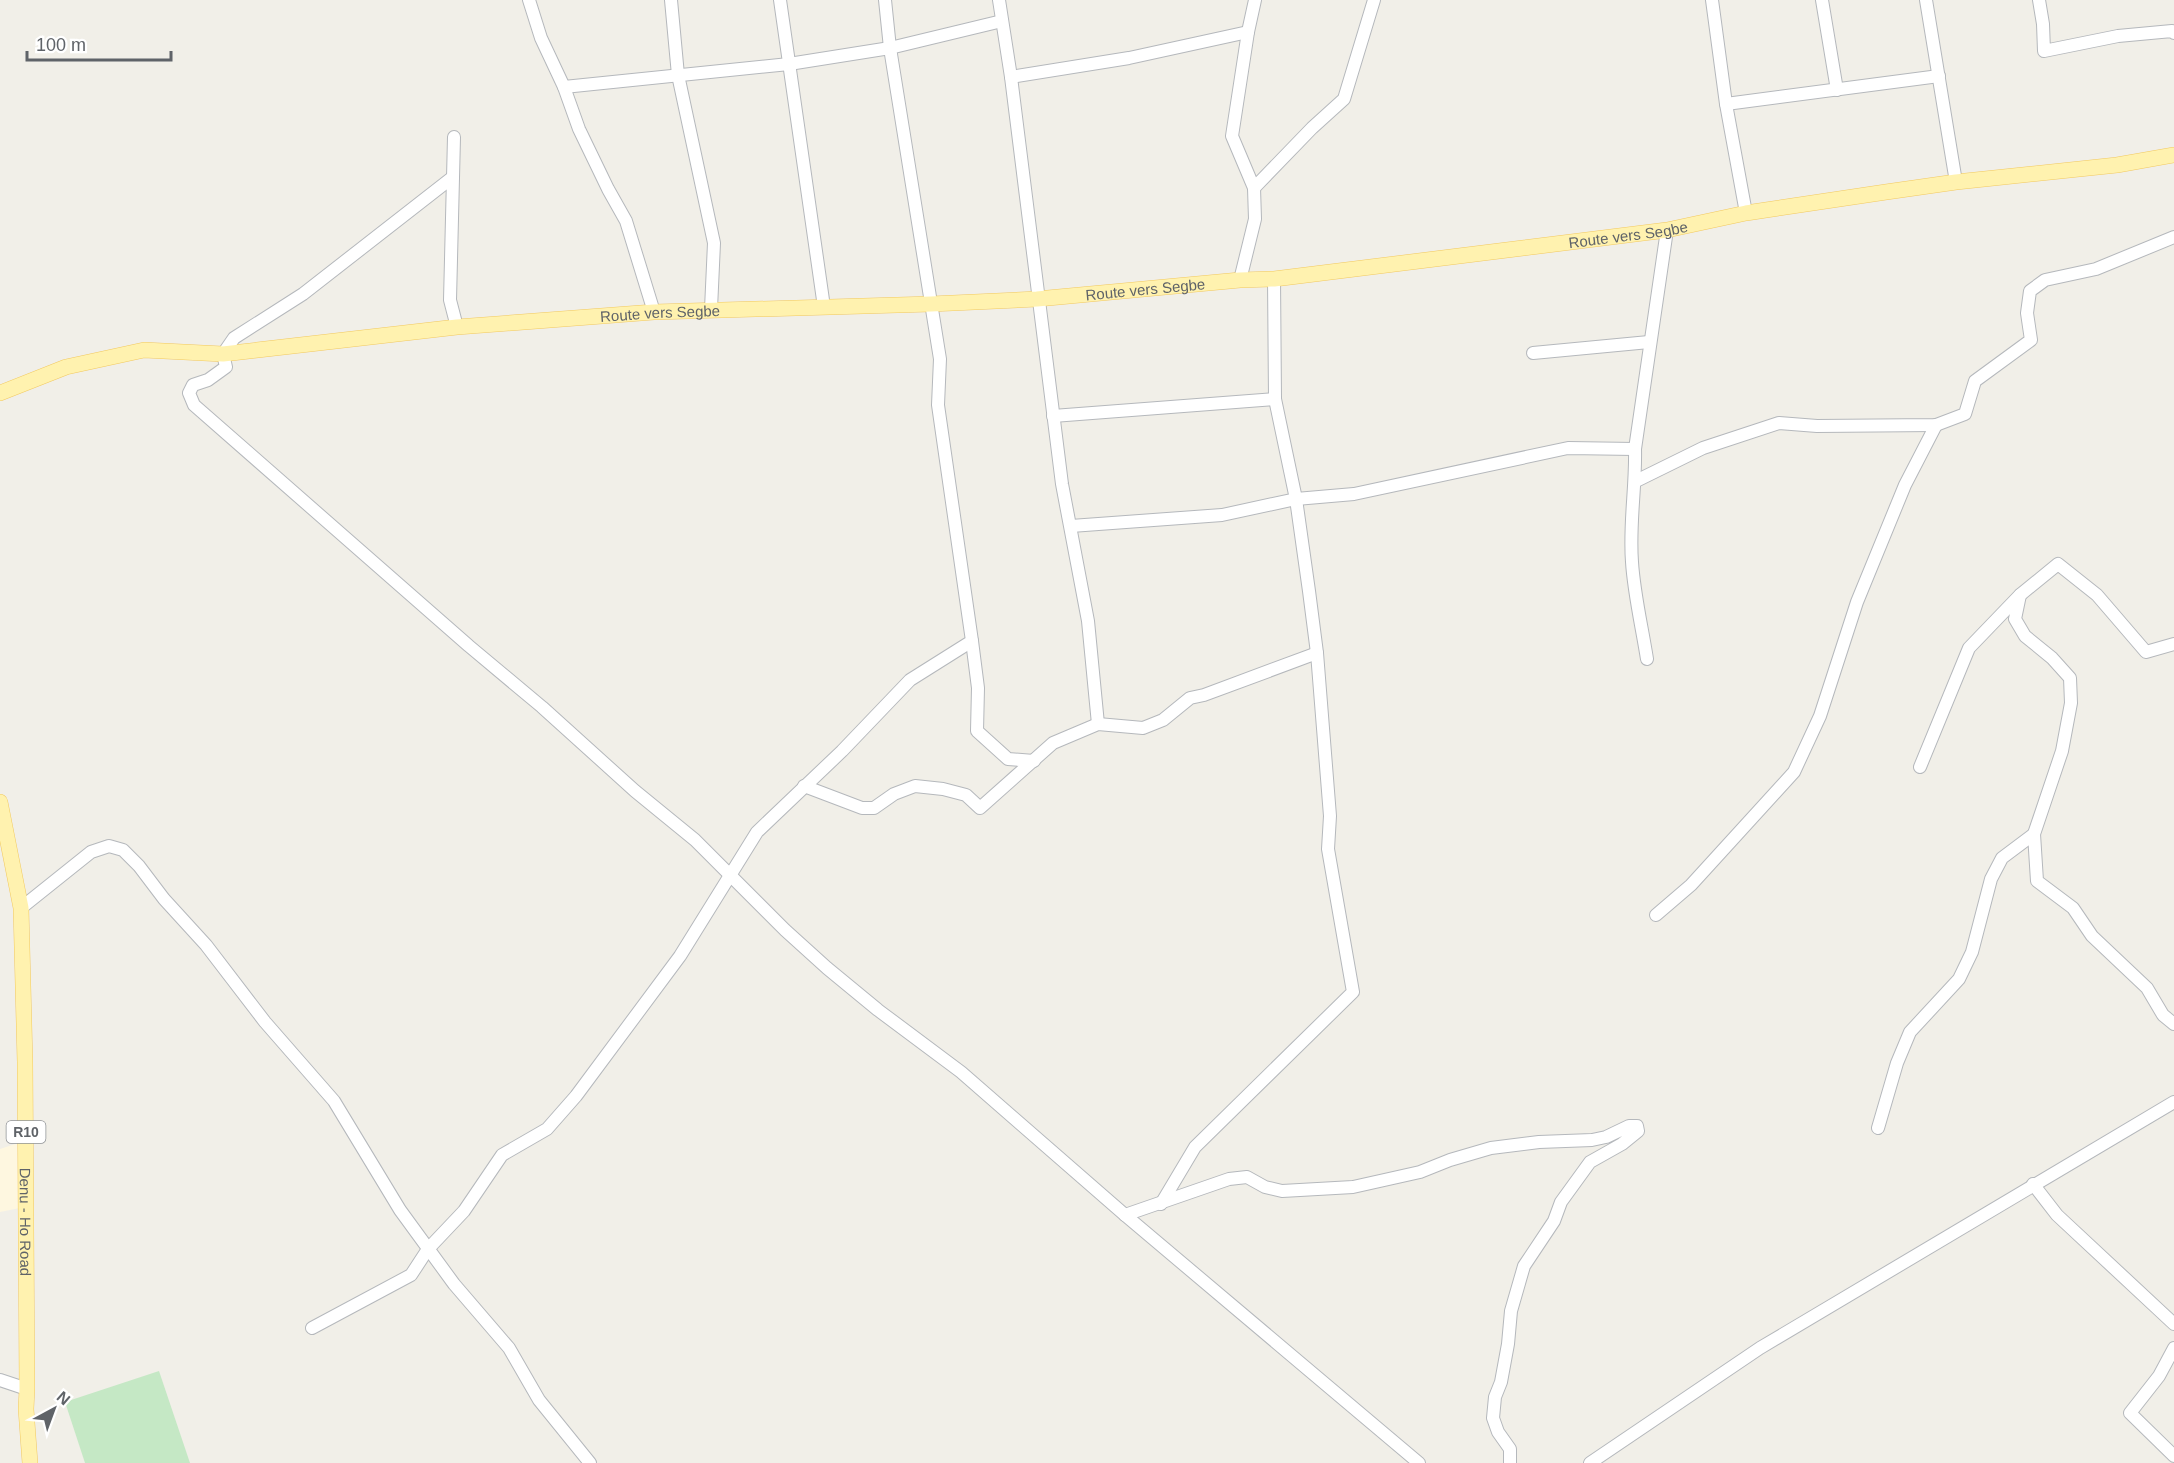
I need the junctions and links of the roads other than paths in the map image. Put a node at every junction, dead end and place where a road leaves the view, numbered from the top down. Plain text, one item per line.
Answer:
1 (529, 0) edge
2 (671, 0) edge
3 (780, 0) edge
4 (885, 0) edge
5 (999, 0) edge
6 (1255, 0) edge
7 (1374, 0) edge
8 (1712, 0) edge
9 (1822, 0) edge
10 (1926, 0) edge
11 (2039, 0) edge
12 (1002, 21) junction
13 (1248, 32) junction
14 (2174, 33) edge
15 (890, 48) junction
16 (789, 64) junction
17 (678, 75) junction
18 (1939, 76) junction
19 (1011, 77) junction
20 (564, 87) junction
21 (1837, 90) junction
22 (1726, 104) junction
23 (454, 137) dead end
24 (2174, 155) edge
25 (453, 177) junction
26 (1956, 182) junction
27 (1254, 188) junction
28 (1746, 213) junction
29 (1666, 230) junction
30 (2174, 237) edge
31 (1274, 279) junction
32 (1240, 280) junction
33 (1037, 298) junction
34 (932, 304) junction
35 (824, 307) junction
36 (711, 309) junction
37 (654, 312) junction
38 (457, 327) junction
39 (1649, 342) junction
40 (1533, 353) dead end
41 (224, 354) junction
42 (0, 393) edge
43 (1275, 399) junction
44 (1053, 416) junction
45 (1936, 425) junction
46 (1635, 449) junction
47 (1636, 481) junction
48 (1296, 499) junction
49 (1071, 526) junction
50 (2020, 595) junction
51 (972, 641) junction
52 (2174, 644) edge
53 (1317, 653) junction
54 (1647, 659) dead end
55 (1098, 724) junction
56 (1034, 760) junction
57 (1920, 767) dead end
58 (804, 786) junction
59 (0, 802) edge
60 (2034, 834) junction
61 (730, 874) junction
62 (21, 908) junction
63 (1656, 915) dead end
64 (2174, 1024) edge
65 (2174, 1102) edge
66 (1878, 1128) dead end
67 (2033, 1184) junction
68 (1161, 1204) junction
69 (1125, 1215) junction
70 (428, 1249) junction
71 (2174, 1324) edge
72 (312, 1328) dead end
73 (2174, 1348) edge
74 (0, 1380) edge
75 (27, 1389) junction
76 (2174, 1456) edge
77 (30, 1463) edge
78 (590, 1463) edge
79 (1419, 1463) edge
80 (1510, 1463) edge
81 (1590, 1463) edge

1 - 20 street
2 - 17 street
3 - 16 street
4 - 15 street
5 - 12 street
6 - 13 street
7 - 27 street
8 - 22 street
9 - 21 street
10 - 18 street
11 - 14 street
12 - 15 street
12 - 19 street
13 - 19 street
13 - 27 street
15 - 16 street
15 - 34 street
16 - 17 street
16 - 35 street
17 - 20 street
17 - 36 street
18 - 21 street
18 - 26 street
19 - 33 street
20 - 37 street
21 - 22 street
22 - 28 street
23 - 25 street
24 - 26 main road, Route vers Segbe
25 - 38 street
25 - 41 street
26 - 28 main road, Route vers Segbe
27 - 32 street
28 - 29 main road, Route vers Segbe
29 - 31 main road, Route vers Segbe
29 - 39 street
30 - 45 street
31 - 32 main road, Route vers Segbe
31 - 43 street
32 - 33 main road, Route vers Segbe
33 - 34 main road, Route vers Segbe
33 - 44 street
34 - 35 main road, Route vers Segbe
34 - 51 street
35 - 36 main road, Route vers Segbe
36 - 37 main road, Route vers Segbe
37 - 38 main road, Route vers Segbe
38 - 41 main road, Route vers Segbe
39 - 40 street
39 - 46 street
41 - 42 main road, Route vers Segbe
41 - 61 street
43 - 44 street
43 - 48 street
44 - 49 street
45 - 47 street
45 - 63 street
46 - 47 street
46 - 48 street
47 - 54 street
48 - 49 street
48 - 53 street
49 - 55 street
50 - 52 street
50 - 57 street
50 - 60 street
51 - 56 street
51 - 58 street
53 - 55 street
53 - 68 street
55 - 56 street
56 - 58 street
58 - 61 street
59 - 62 main road, Denu - Ho Road / R10
60 - 64 street
60 - 66 street
61 - 69 street
61 - 70 street
62 - 70 street
62 - 75 main road, Denu - Ho Road / R10
65 - 67 street
67 - 71 street
67 - 81 street
68 - 69 street
68 - 80 street
69 - 79 street
70 - 72 street
70 - 78 street
73 - 76 street
74 - 75 street
75 - 77 main road, Denu - Ho Road / R10

